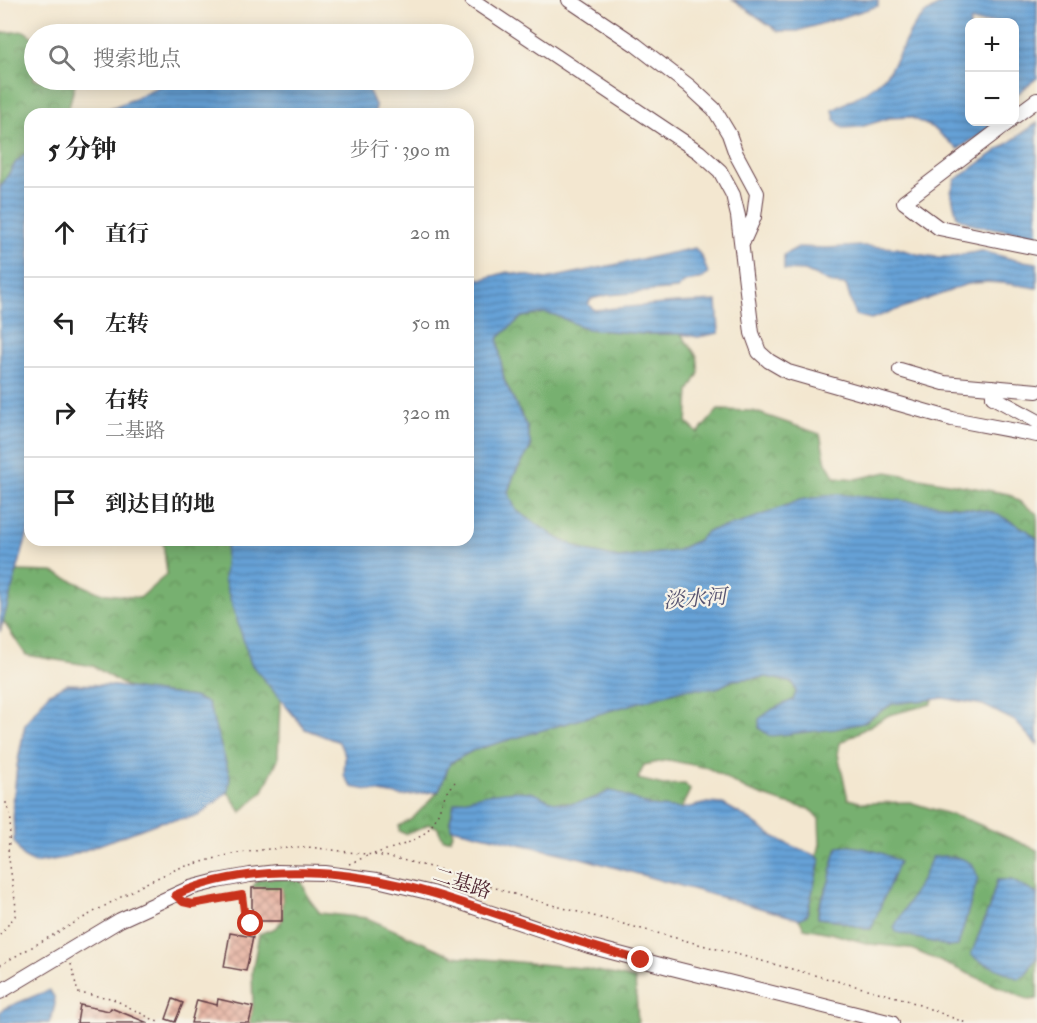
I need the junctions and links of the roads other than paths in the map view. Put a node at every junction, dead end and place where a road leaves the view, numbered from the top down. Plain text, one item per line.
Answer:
1 (472, 0) edge
2 (568, 0) edge
3 (1037, 100) edge
4 (1019, 113) edge
5 (1004, 126) edge
6 (741, 246) junction
7 (1037, 248) edge
8 (900, 370) dead end
9 (993, 387) junction
10 (1037, 391) edge
11 (1037, 421) edge
12 (1037, 435) edge
13 (0, 992) edge
14 (892, 1023) edge

1 - 6 street
2 - 6 street
3 - 4 street
5 - 7 street
6 - 12 street
8 - 9 street
9 - 10 street
9 - 11 street
13 - 14 street, 二基路

